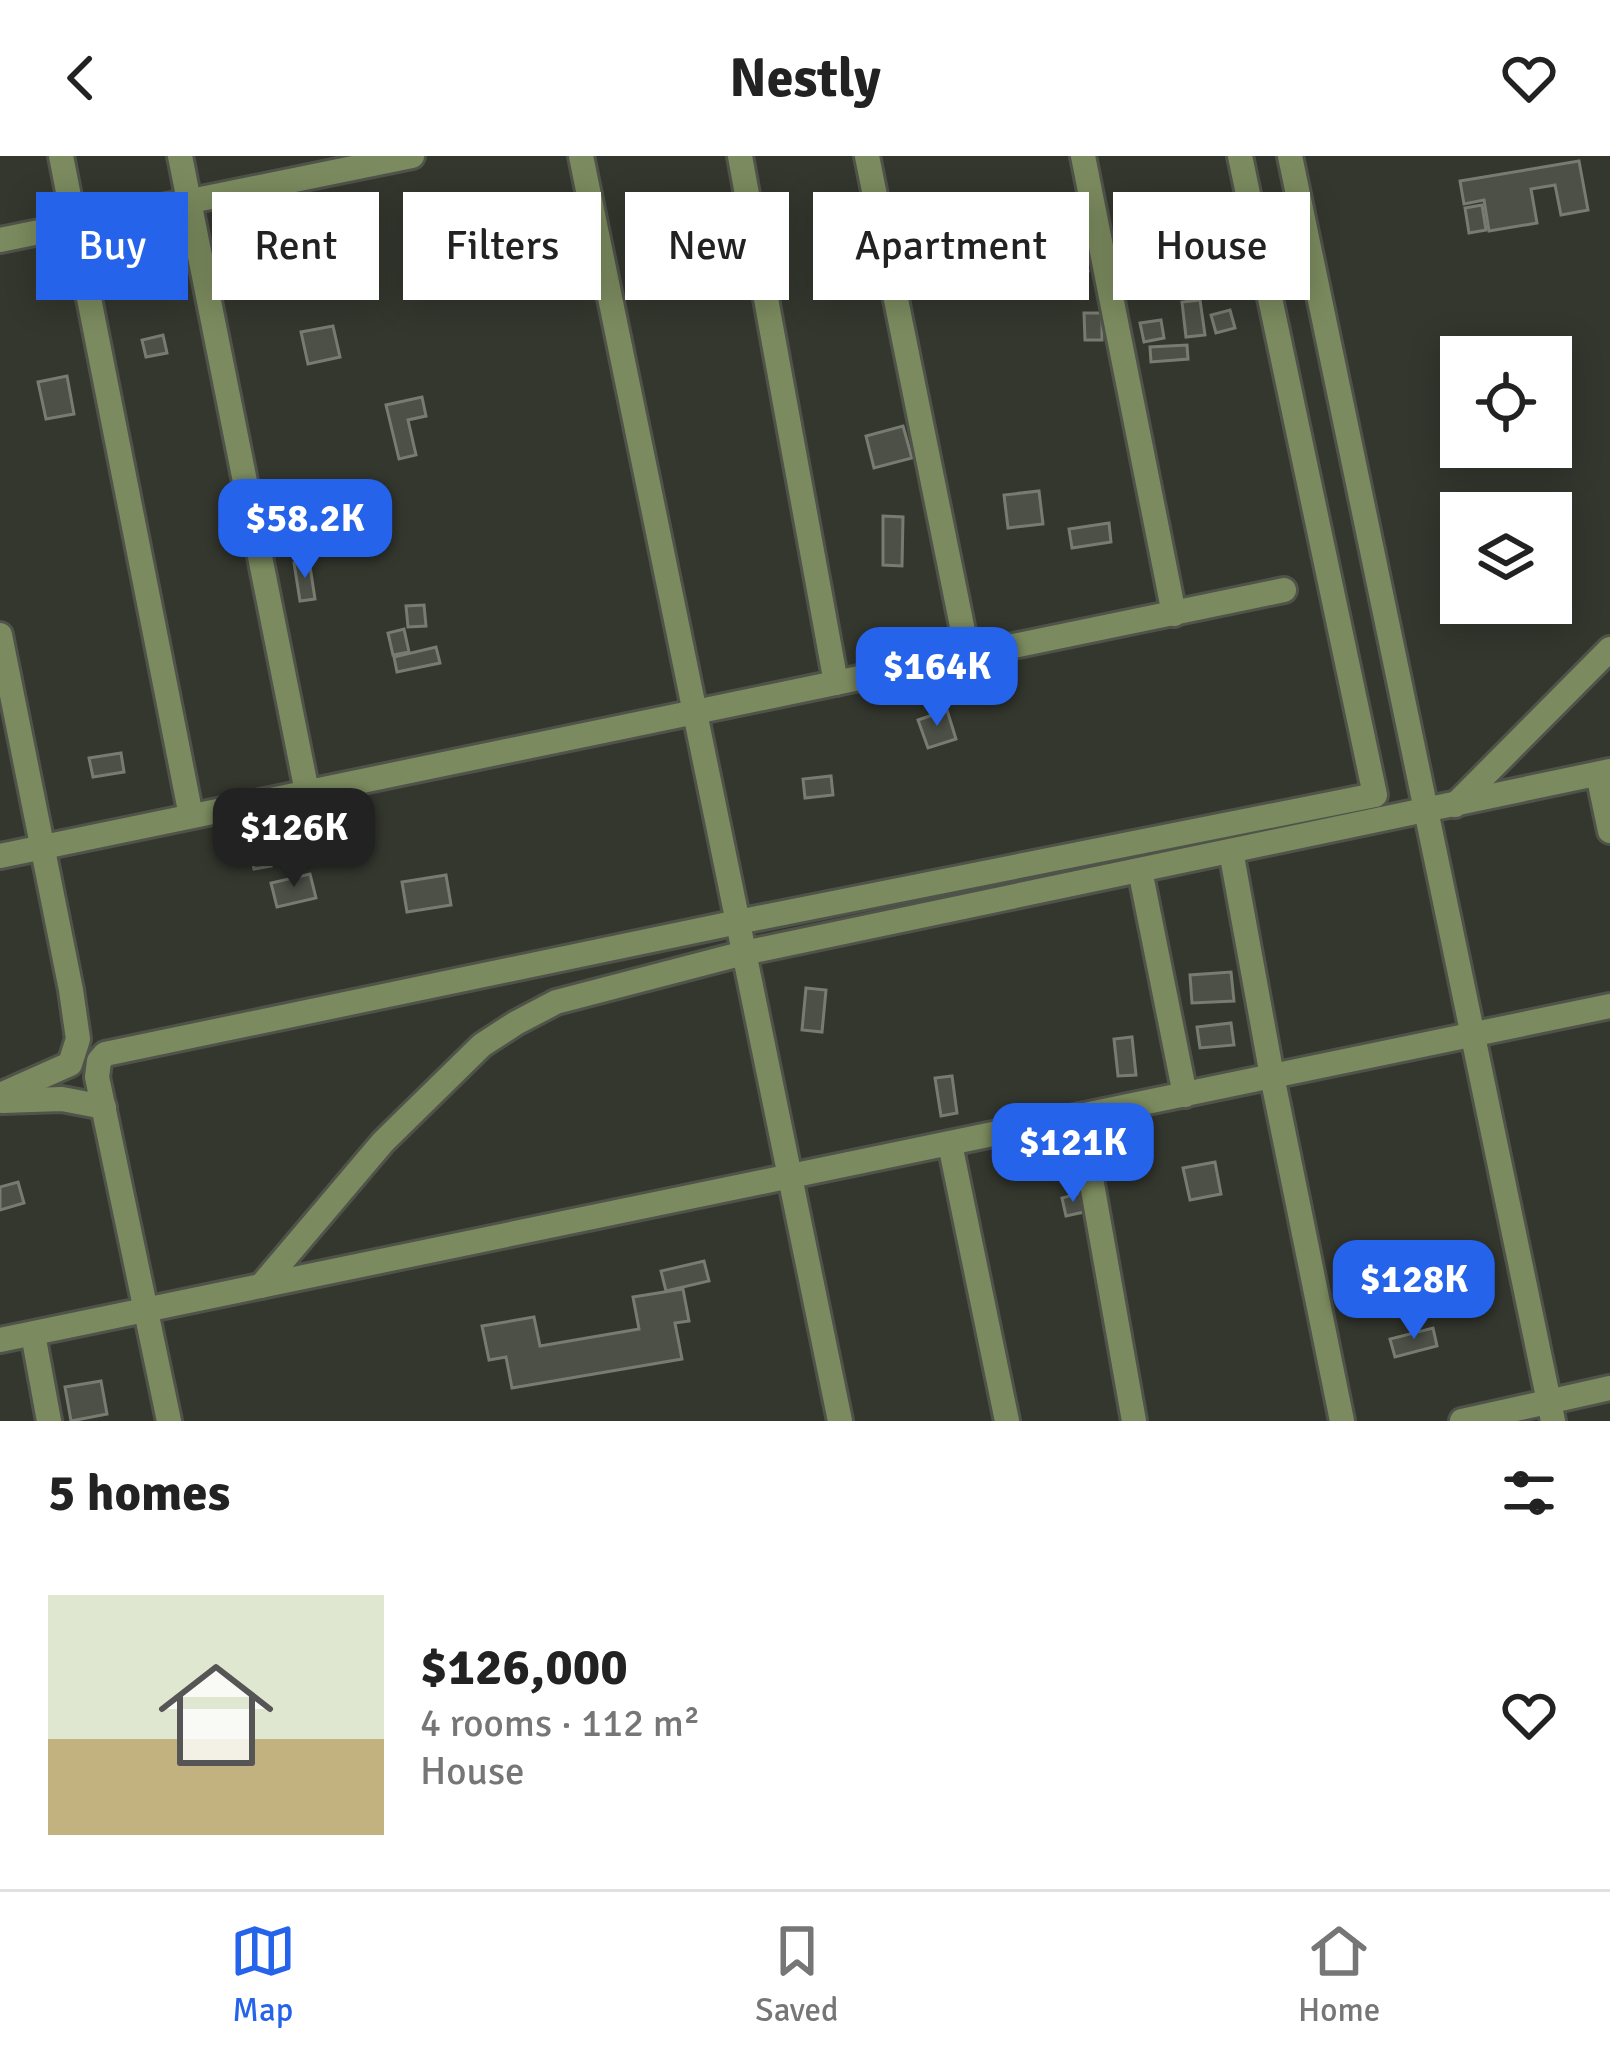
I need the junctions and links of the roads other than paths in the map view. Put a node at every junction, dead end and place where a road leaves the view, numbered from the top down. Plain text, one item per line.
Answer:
1 (61, 156) edge
2 (180, 156) edge
3 (581, 156) edge
4 (740, 156) edge
5 (867, 156) edge
6 (1083, 156) edge
7 (1240, 156) edge
8 (1290, 156) edge
9 (403, 157) edge
10 (69, 192) edge
11 (189, 200) junction
12 (36, 232) edge
13 (0, 240) edge
14 (91, 300) edge
15 (1284, 590) dead end
16 (1174, 614) junction
17 (0, 635) edge
18 (1610, 649) edge
19 (968, 656) junction
20 (836, 683) junction
21 (695, 712) junction
22 (1604, 773) edge
23 (307, 792) junction
24 (1455, 805) junction
25 (1427, 811) junction
26 (191, 816) junction
27 (1610, 831) edge
28 (44, 847) junction
29 (1231, 851) junction
30 (0, 856) edge
31 (1140, 870) junction
32 (738, 922) junction
33 (744, 953) junction
34 (1610, 1006) edge
35 (1474, 1034) junction
36 (1272, 1076) junction
37 (1185, 1094) junction
38 (0, 1098) edge
39 (104, 1108) junction
40 (1080, 1116) junction
41 (950, 1144) junction
42 (790, 1176) junction
43 (261, 1286) junction
44 (146, 1310) junction
45 (33, 1334) junction
46 (0, 1340) edge
47 (1610, 1388) edge
48 (1552, 1412) edge
49 (49, 1421) edge
50 (170, 1421) edge
51 (840, 1421) edge
52 (1007, 1421) edge
53 (1134, 1421) edge
54 (1342, 1421) edge
55 (1462, 1421) edge

1 - 10 street
2 - 11 street
3 - 21 street
4 - 20 street
5 - 19 street
6 - 16 street
7 - 32 street
8 - 25 street
9 - 11 street
11 - 23 street
12 - 13 street
14 - 26 street
15 - 16 street
16 - 19 street
17 - 28 street
18 - 24 street
19 - 20 street
20 - 21 street
21 - 23 street
21 - 32 street
22 - 24 street
22 - 27 street
23 - 26 street
24 - 25 street
25 - 29 street
25 - 35 street
26 - 28 street
28 - 30 street
28 - 38 street
29 - 31 street
29 - 36 street
31 - 33 street
31 - 37 street
32 - 33 street
32 - 39 street
33 - 42 street
33 - 43 street
34 - 35 street
35 - 36 street
35 - 48 street
36 - 37 street
36 - 54 street
37 - 40 street
38 - 39 street
39 - 44 street
40 - 41 street
40 - 53 street
41 - 42 street
41 - 52 street
42 - 43 street
42 - 51 street
43 - 44 street
44 - 45 street
44 - 50 street
45 - 46 street
45 - 49 street
47 - 48 street
48 - 55 street

